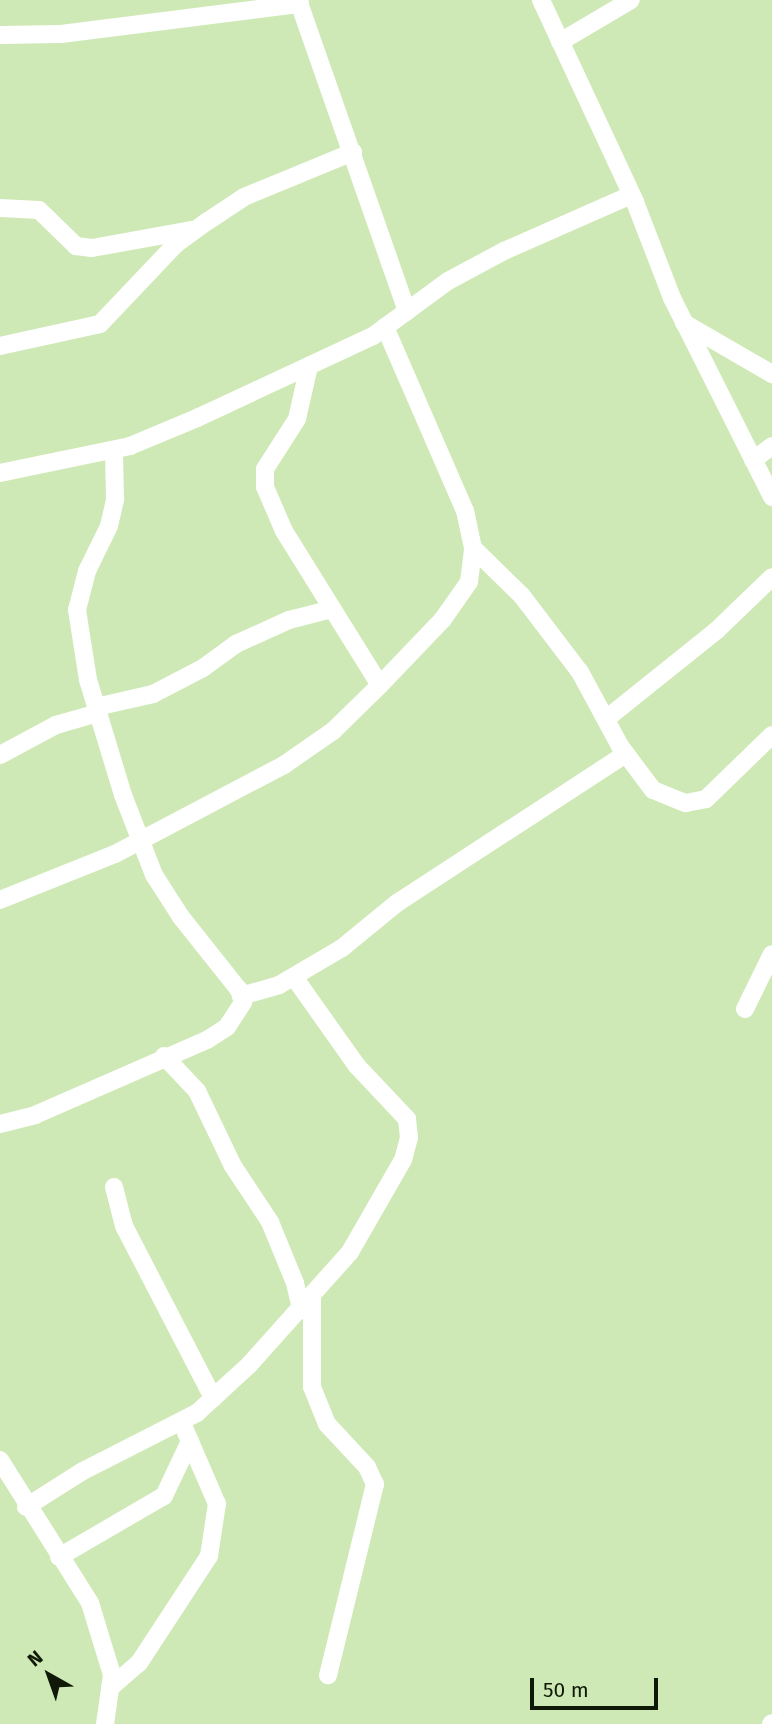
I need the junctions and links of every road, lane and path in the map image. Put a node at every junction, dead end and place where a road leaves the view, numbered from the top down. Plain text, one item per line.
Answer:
1 (541, 0) edge
2 (631, 0) edge
3 (299, 2) edge
4 (0, 36) edge
5 (561, 42) junction
6 (353, 152) junction
7 (631, 195) junction
8 (0, 208) edge
9 (197, 229) junction
10 (407, 312) junction
11 (684, 323) junction
12 (385, 327) junction
13 (0, 345) edge
14 (309, 366) junction
15 (772, 374) edge
16 (772, 446) edge
17 (114, 450) junction
18 (752, 460) junction
19 (0, 473) edge
20 (772, 497) edge
21 (473, 548) junction
22 (772, 576) edge
23 (332, 609) junction
24 (380, 685) junction
25 (97, 710) junction
26 (606, 719) junction
27 (772, 735) edge
28 (626, 754) junction
29 (0, 755) edge
30 (139, 842) junction
31 (0, 900) edge
32 (772, 954) edge
33 (294, 977) junction
34 (241, 996) junction
35 (745, 1009) dead end
36 (164, 1056) junction
37 (0, 1124) edge
38 (114, 1187) dead end
39 (306, 1303) junction
40 (213, 1398) junction
41 (181, 1421) junction
42 (190, 1441) junction
43 (0, 1460) edge
44 (26, 1507) junction
45 (59, 1556) junction
46 (328, 1675) dead end
47 (110, 1688) junction
48 (105, 1724) edge

1 - 5 street
2 - 5 street
3 - 4 street
3 - 6 street
5 - 7 street
6 - 9 street
6 - 10 street
7 - 10 street
7 - 11 street
8 - 9 street
9 - 13 street
10 - 12 street
11 - 15 street
11 - 18 street
12 - 14 street
12 - 21 street
14 - 17 street
14 - 23 street
16 - 18 street
17 - 19 street
17 - 25 street
18 - 20 street
21 - 24 street
21 - 26 street
22 - 26 street
23 - 24 street
23 - 25 street
24 - 30 street
25 - 29 street
25 - 30 street
26 - 28 street
27 - 28 street
28 - 33 street
30 - 31 street
30 - 34 street
32 - 35 street
33 - 34 street
33 - 39 street
34 - 36 street
36 - 37 street
36 - 39 street
38 - 40 street
39 - 40 street
39 - 46 street
40 - 41 street
41 - 42 street
41 - 44 street
42 - 45 street
42 - 47 street
43 - 44 street
44 - 45 street
45 - 47 street
47 - 48 street

